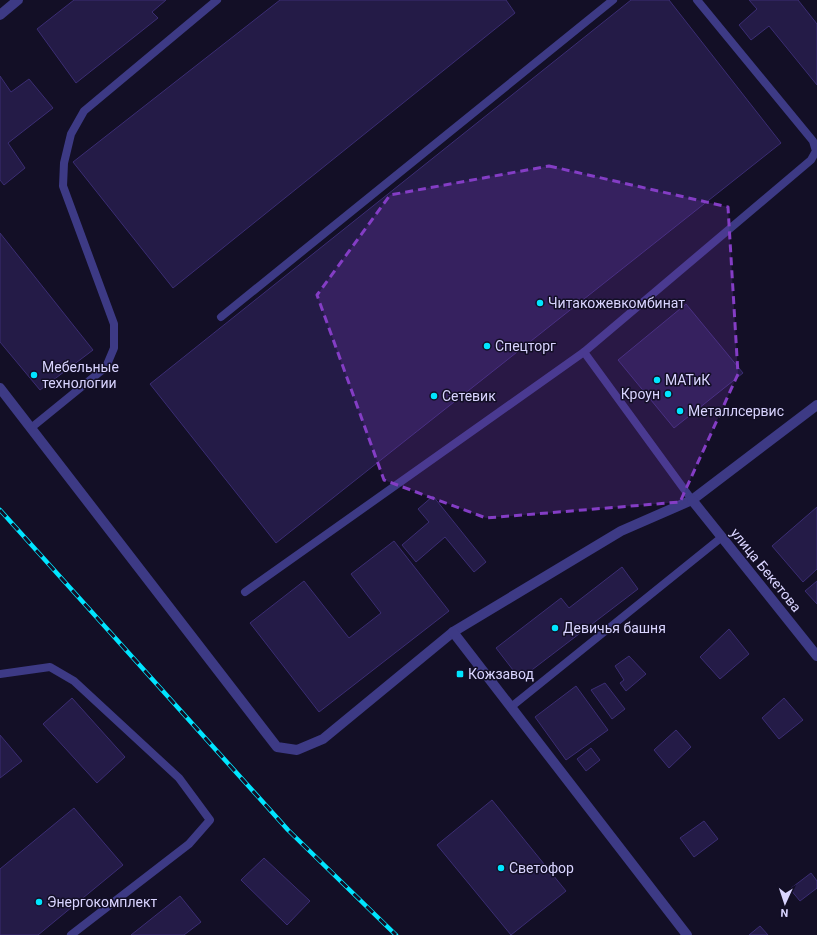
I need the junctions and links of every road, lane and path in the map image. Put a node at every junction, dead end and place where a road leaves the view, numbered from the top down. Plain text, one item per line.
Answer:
1 (18, 0) edge
2 (217, 0) edge
3 (613, 0) edge
4 (697, 0) edge
5 (0, 15) edge
6 (221, 317) dead end
7 (584, 352) junction
8 (0, 388) edge
9 (817, 405) edge
10 (31, 428) junction
11 (692, 500) junction
12 (722, 537) junction
13 (245, 592) dead end
14 (453, 632) junction
15 (817, 656) edge
16 (0, 674) edge
17 (511, 706) junction
18 (71, 935) edge
19 (687, 935) edge

1 - 5 street
2 - 10 lane
3 - 6 lane
4 - 7 lane
7 - 11 lane
7 - 13 lane
8 - 10 street
9 - 11 street
10 - 14 street
11 - 12 street, улица Бекетова
11 - 14 street
12 - 15 street, улица Бекетова
12 - 17 lane
14 - 17 street
16 - 18 lane
17 - 19 street

